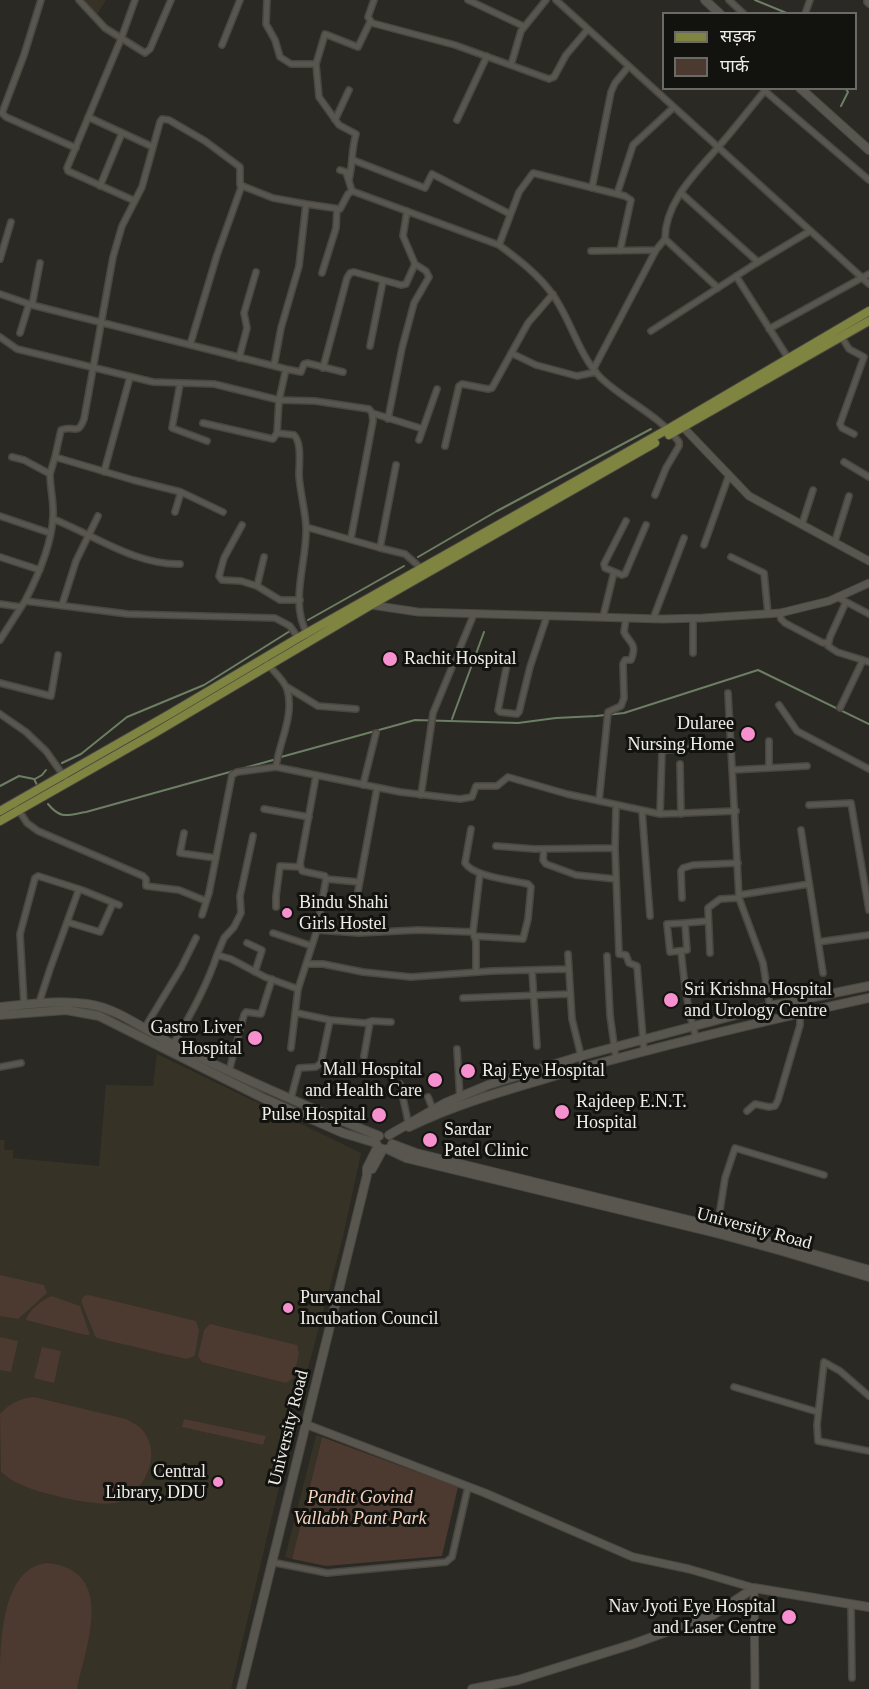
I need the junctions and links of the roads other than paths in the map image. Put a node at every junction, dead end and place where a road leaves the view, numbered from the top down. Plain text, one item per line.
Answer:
1 (41, 0) edge
2 (79, 0) edge
3 (135, 0) edge
4 (171, 0) edge
5 (240, 0) edge
6 (267, 0) edge
7 (374, 0) edge
8 (468, 0) edge
9 (546, 0) edge
10 (556, 0) edge
11 (705, 0) edge
12 (729, 0) edge
13 (718, 12) edge
14 (742, 12) edge
15 (370, 22) junction
16 (523, 26) junction
17 (588, 29) junction
18 (121, 39) junction
19 (222, 45) dead end
20 (487, 56) junction
21 (316, 64) junction
22 (511, 65) junction
23 (629, 66) junction
24 (349, 90) dead end
25 (766, 90) edge
26 (802, 90) edge
27 (674, 107) junction
28 (88, 117) junction
29 (335, 120) junction
30 (457, 120) dead end
31 (122, 133) junction
32 (153, 147) junction
33 (718, 147) junction
34 (76, 148) junction
35 (869, 150) edge
36 (353, 160) junction
37 (339, 170) dead end
38 (349, 180) junction
39 (869, 180) edge
40 (242, 185) junction
41 (100, 186) junction
42 (592, 188) junction
43 (352, 191) junction
44 (681, 193) junction
45 (617, 194) junction
46 (135, 201) junction
47 (306, 204) junction
48 (337, 209) junction
49 (407, 211) junction
50 (510, 214) junction
51 (11, 222) dead end
52 (810, 231) junction
53 (665, 239) junction
54 (499, 245) junction
55 (656, 250) junction
56 (591, 251) dead end
57 (620, 251) junction
58 (0, 260) edge
59 (758, 262) junction
60 (40, 263) dead end
61 (415, 264) junction
62 (256, 272) dead end
63 (322, 273) dead end
64 (869, 274) edge
65 (736, 276) junction
66 (862, 278) junction
67 (383, 280) junction
68 (869, 284) edge
69 (718, 288) junction
70 (0, 294) edge
71 (553, 294) junction
72 (31, 304) junction
73 (869, 312) edge
74 (869, 321) edge
75 (101, 322) junction
76 (769, 329) junction
77 (651, 331) dead end
78 (20, 333) dead end
79 (839, 334) junction
80 (0, 337) edge
81 (190, 345) junction
82 (370, 346) dead end
83 (510, 353) junction
84 (239, 358) junction
85 (790, 361) junction
86 (274, 366) junction
87 (94, 368) junction
88 (323, 368) junction
89 (286, 369) junction
90 (595, 370) junction
91 (343, 372) dead end
92 (130, 377) junction
93 (180, 384) junction
94 (437, 389) dead end
95 (279, 399) junction
96 (372, 413) junction
97 (388, 419) junction
98 (203, 423) dead end
99 (681, 424) junction
100 (423, 429) junction
101 (670, 431) junction
102 (277, 432) junction
103 (854, 434) dead end
104 (419, 440) dead end
105 (207, 441) dead end
106 (445, 446) dead end
107 (55, 457) junction
108 (12, 458) dead end
109 (844, 462) dead end
110 (396, 465) dead end
111 (104, 472) junction
112 (50, 474) junction
113 (729, 476) junction
114 (869, 477) edge
115 (813, 490) dead end
116 (181, 492) junction
117 (654, 495) dead end
118 (849, 496) dead end
119 (175, 512) dead end
120 (223, 512) dead end
121 (0, 516) edge
122 (98, 516) dead end
123 (53, 519) junction
124 (626, 521) dead end
125 (802, 524) junction
126 (242, 525) dead end
127 (646, 525) dead end
128 (306, 527) junction
129 (50, 533) junction
130 (90, 535) junction
131 (351, 538) junction
132 (684, 538) dead end
133 (835, 541) junction
134 (704, 545) dead end
135 (381, 548) junction
136 (731, 556) dead end
137 (0, 557) edge
138 (264, 557) dead end
139 (869, 561) edge
140 (180, 564) dead end
141 (40, 570) junction
142 (424, 571) junction
143 (615, 573) junction
144 (869, 583) edge
145 (257, 586) junction
146 (837, 597) junction
147 (300, 600) junction
148 (26, 601) junction
149 (370, 602) junction
150 (846, 602) junction
151 (0, 604) edge
152 (62, 605) junction
153 (21, 607) junction
154 (780, 613) junction
155 (474, 614) junction
156 (768, 614) junction
157 (869, 614) edge
158 (547, 616) junction
159 (603, 617) junction
160 (626, 618) junction
161 (693, 618) junction
162 (652, 619) junction
163 (305, 639) junction
164 (0, 640) edge
165 (828, 642) junction
166 (693, 653) dead end
167 (58, 655) dead end
168 (866, 661) edge
169 (266, 663) junction
170 (507, 664) dead end
171 (0, 683) edge
172 (287, 687) junction
173 (728, 693) dead end
174 (779, 705) dead end
175 (840, 708) dead end
176 (356, 709) dead end
177 (0, 714) edge
178 (376, 733) dead end
179 (769, 741) dead end
180 (730, 746) junction
181 (680, 764) dead end
182 (807, 766) dead end
183 (276, 767) junction
184 (769, 768) junction
185 (869, 769) edge
186 (732, 770) junction
187 (316, 776) junction
188 (66, 778) junction
189 (363, 785) junction
190 (377, 788) junction
191 (421, 795) junction
192 (599, 801) junction
193 (616, 805) junction
194 (809, 805) dead end
195 (16, 807) junction
196 (264, 808) dead end
197 (0, 811) edge
198 (642, 811) junction
199 (736, 811) junction
200 (660, 814) junction
201 (681, 814) junction
202 (309, 817) junction
203 (0, 820) edge
204 (471, 829) dead end
205 (801, 830) dead end
206 (184, 833) dead end
207 (253, 836) dead end
208 (496, 846) dead end
209 (615, 848) junction
210 (544, 849) junction
211 (216, 858) junction
212 (738, 863) junction
213 (300, 867) junction
214 (480, 873) junction
215 (326, 879) junction
216 (616, 879) junction
217 (359, 882) junction
218 (809, 884) junction
219 (80, 890) junction
220 (739, 896) junction
221 (682, 898) dead end
222 (206, 901) junction
223 (356, 902) dead end
224 (276, 907) dead end
225 (869, 910) edge
226 (202, 915) dead end
227 (650, 916) dead end
228 (708, 921) junction
229 (67, 922) junction
230 (685, 923) junction
231 (317, 930) junction
232 (273, 933) dead end
233 (473, 934) junction
234 (869, 935) edge
235 (196, 938) dead end
236 (818, 942) junction
237 (247, 943) dead end
238 (312, 946) junction
239 (681, 951) junction
240 (710, 953) dead end
241 (568, 954) dead end
242 (217, 955) junction
243 (607, 956) dead end
244 (306, 964) junction
245 (567, 969) junction
246 (532, 970) junction
247 (255, 972) junction
248 (476, 972) junction
249 (823, 973) dead end
250 (272, 980) junction
251 (869, 986) edge
252 (298, 989) junction
253 (569, 994) junction
254 (534, 996) junction
255 (463, 998) dead end
256 (869, 998) edge
257 (39, 1003) junction
258 (24, 1004) junction
259 (770, 1006) junction
260 (0, 1007) edge
261 (297, 1013) junction
262 (800, 1013) junction
263 (0, 1015) edge
264 (772, 1019) junction
265 (330, 1020) junction
266 (370, 1022) junction
267 (391, 1022) dead end
268 (692, 1025) junction
269 (144, 1029) junction
270 (696, 1037) junction
271 (642, 1040) junction
272 (172, 1044) junction
273 (537, 1046) dead end
274 (291, 1048) dead end
275 (613, 1048) junction
276 (457, 1050) dead end
277 (644, 1051) junction
278 (364, 1056) dead end
279 (581, 1056) junction
280 (616, 1059) junction
281 (21, 1063) dead end
282 (0, 1066) edge
283 (584, 1068) junction
284 (229, 1071) junction
285 (400, 1084) dead end
286 (428, 1097) dead end
287 (291, 1098) junction
288 (460, 1101) junction
289 (434, 1111) junction
290 (747, 1111) dead end
291 (409, 1125) junction
292 (384, 1143) junction
293 (824, 1174) dead end
294 (717, 1230) junction
295 (869, 1270) edge
296 (869, 1277) edge
297 (734, 1387) dead end
298 (869, 1396) edge
299 (818, 1412) junction
300 (305, 1424) junction
301 (869, 1451) edge
302 (468, 1487) junction
303 (271, 1562) junction
304 (754, 1588) junction
305 (851, 1604) junction
306 (869, 1607) edge
307 (852, 1678) dead end
308 (241, 1689) edge
309 (472, 1689) edge
310 (755, 1689) edge

1 - 34 street
2 - 18 street
3 - 18 street
4 - 18 street
5 - 19 street
6 - 21 street
7 - 15 street
8 - 16 street
9 - 16 street
10 - 17 street
11 - 13 main road
12 - 14 street
15 - 20 street
15 - 21 street
16 - 22 street
17 - 22 street
17 - 23 street
18 - 28 street
20 - 22 street
20 - 30 street
21 - 29 street
23 - 27 street
23 - 42 street
24 - 29 street
25 - 33 street
25 - 39 street
26 - 35 main road
27 - 33 street
27 - 45 street
28 - 31 street
28 - 34 street
29 - 36 street
31 - 32 street
31 - 41 street
32 - 40 street
32 - 46 street
33 - 44 street
33 - 52 street
34 - 41 street
36 - 38 street
36 - 50 street
37 - 38 street
38 - 43 street
40 - 47 street
40 - 81 street
41 - 46 street
42 - 45 street
42 - 50 street
43 - 48 street
43 - 49 street
44 - 53 street
44 - 59 street
45 - 57 street
46 - 75 street
47 - 48 street
47 - 86 street
48 - 63 street
49 - 54 street
49 - 61 street
50 - 54 street
51 - 58 street
52 - 59 street
52 - 66 street
53 - 55 street
53 - 69 street
54 - 71 street
55 - 57 street
55 - 90 street
56 - 57 street
59 - 65 street
60 - 72 street
61 - 67 street
61 - 97 street
62 - 84 street
64 - 66 street
65 - 69 street
65 - 76 street
66 - 68 street
66 - 76 street
67 - 82 street
67 - 88 street
69 - 77 street
70 - 72 street
71 - 83 street
71 - 90 street
72 - 75 street
72 - 78 street
73 - 79 main road
74 - 79 main road
75 - 81 street
75 - 87 street
76 - 85 street
79 - 85 main road
79 - 103 street
80 - 87 street
81 - 84 street
83 - 90 street
83 - 106 street
84 - 86 street
85 - 99 main road
86 - 89 street
87 - 92 street
87 - 107 street
88 - 89 street
88 - 91 street
89 - 95 street
90 - 101 street
92 - 93 street
92 - 111 street
93 - 95 street
93 - 105 street
94 - 100 street
95 - 96 street
95 - 102 street
96 - 97 street
96 - 131 street
97 - 100 street
98 - 102 street
99 - 101 main road
99 - 113 street
100 - 104 street
101 - 117 street
101 - 142 main road
102 - 128 street
107 - 111 street
107 - 112 street
108 - 112 street
109 - 114 street
110 - 135 street
111 - 116 street
112 - 123 street
113 - 125 street
113 - 134 street
115 - 125 street
116 - 119 street
116 - 120 street
118 - 133 street
121 - 129 street
122 - 130 street
123 - 129 street
123 - 130 street
124 - 143 street
125 - 133 street
126 - 145 street
127 - 143 street
128 - 131 street
128 - 147 street
129 - 141 street
130 - 140 street
130 - 152 street
131 - 135 street
132 - 162 street
133 - 139 street
135 - 142 street
136 - 156 street
137 - 141 street
138 - 145 street
141 - 148 street
142 - 149 main road
143 - 159 street
144 - 146 street
145 - 147 street
146 - 150 street
146 - 154 street
147 - 163 street
148 - 152 street
148 - 153 street
149 - 155 street
149 - 163 main road
150 - 157 street
150 - 165 street
151 - 153 street
152 - 163 street
153 - 164 street
154 - 156 street
154 - 165 street
155 - 158 street
155 - 191 street
156 - 161 street
158 - 159 street
158 - 170 street
159 - 160 street
160 - 162 street
160 - 192 street
161 - 162 street
161 - 166 street
163 - 169 main road
165 - 168 street
167 - 171 street
168 - 175 street
169 - 172 street
169 - 188 main road
172 - 176 street
172 - 183 street
173 - 180 street
174 - 185 street
177 - 188 street
178 - 189 street
179 - 184 street
180 - 186 street
180 - 200 street
181 - 201 street
182 - 184 street
183 - 187 street
183 - 211 street
184 - 186 street
186 - 199 street
187 - 189 street
187 - 202 street
188 - 195 main road
189 - 190 street
190 - 191 street
190 - 217 street
191 - 192 street
192 - 193 street
193 - 198 street
193 - 209 street
194 - 225 street
195 - 197 main road
195 - 203 main road
195 - 222 street
196 - 202 street
198 - 200 street
198 - 227 street
199 - 201 street
199 - 212 street
200 - 201 street
202 - 213 street
204 - 214 street
205 - 218 street
206 - 211 street
207 - 242 street
208 - 210 street
209 - 210 street
209 - 216 street
210 - 216 street
211 - 222 street
212 - 220 street
212 - 221 street
213 - 215 street
213 - 224 street
214 - 233 street
214 - 233 street
215 - 217 street
215 - 231 street
216 - 271 street
217 - 223 street
218 - 220 street
218 - 236 street
219 - 229 street
219 - 229 street
219 - 258 street
220 - 228 street
220 - 259 street
222 - 226 street
228 - 230 street
228 - 240 street
229 - 257 street
230 - 239 street
230 - 239 street
231 - 233 street
231 - 238 street
232 - 238 street
233 - 248 street
234 - 236 street
235 - 269 street
236 - 249 street
237 - 247 street
238 - 244 street
239 - 268 street
241 - 245 street
242 - 247 street
242 - 272 street
243 - 275 street
244 - 248 street
244 - 252 street
245 - 246 street
245 - 253 street
246 - 248 street
246 - 254 street
247 - 250 street
250 - 252 street
250 - 284 street
251 - 259 main road
252 - 261 street
253 - 254 street
253 - 279 street
254 - 255 street
254 - 273 street
256 - 262 main road
257 - 258 main road
257 - 269 main road
258 - 260 main road
259 - 264 street
259 - 268 main road
261 - 265 street
261 - 274 street
262 - 264 main road
262 - 290 street
263 - 292 main road
264 - 270 main road
265 - 266 street
265 - 287 street
266 - 267 street
266 - 278 street
268 - 270 street
268 - 271 main road
269 - 272 main road
270 - 277 main road
271 - 275 main road
271 - 277 street
272 - 284 main road
275 - 279 main road
275 - 280 street
276 - 288 street
277 - 280 main road
279 - 283 street
279 - 288 main road
280 - 283 main road
281 - 282 street
283 - 288 main road
284 - 287 main road
285 - 291 street
286 - 289 street
287 - 292 main road
288 - 289 main road
289 - 291 main road
291 - 292 main road
292 - 294 main road, University Road
292 - 300 main road, University Road
293 - 294 street
294 - 295 main road, University Road
294 - 296 main road, University Road
297 - 299 street
298 - 299 street
299 - 301 street
300 - 302 street
300 - 303 main road, University Road
302 - 303 street
302 - 304 street
303 - 308 main road, University Road
304 - 305 main road
304 - 309 main road
304 - 310 street
305 - 306 main road
305 - 307 street

